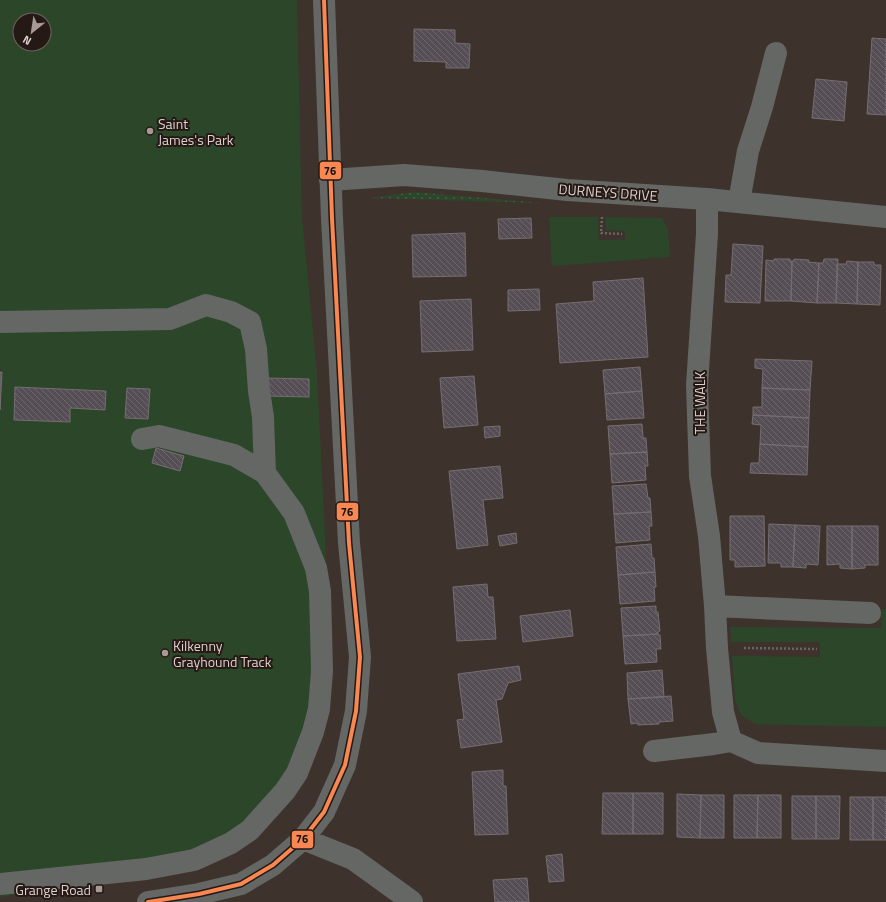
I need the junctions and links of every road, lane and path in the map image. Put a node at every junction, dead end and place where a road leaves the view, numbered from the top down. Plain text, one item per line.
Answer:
1 (324, 0) edge
2 (776, 52) dead end
3 (330, 180) junction
4 (707, 199) junction
5 (739, 202) junction
6 (886, 217) edge
7 (0, 322) edge
8 (142, 439) dead end
9 (265, 473) junction
10 (715, 606) junction
11 (870, 613) dead end
12 (717, 648) junction
13 (817, 649) dead end
14 (731, 741) junction
15 (654, 751) dead end
16 (886, 761) edge
17 (303, 839) junction
18 (0, 884) edge
19 (148, 902) edge
20 (412, 902) edge

1 - 3 street
2 - 5 street
3 - 4 street, DURNEYS DRIVE
3 - 17 street
4 - 5 street, DURNEYS DRIVE
4 - 10 street, THE WALK
5 - 6 street, DURNEYS DRIVE
7 - 9 street
8 - 9 street
9 - 18 street
10 - 11 street
10 - 12 street, THE WALK
12 - 13 path
12 - 14 street, THE WALK
14 - 15 street
14 - 16 street
17 - 19 street
17 - 20 street

